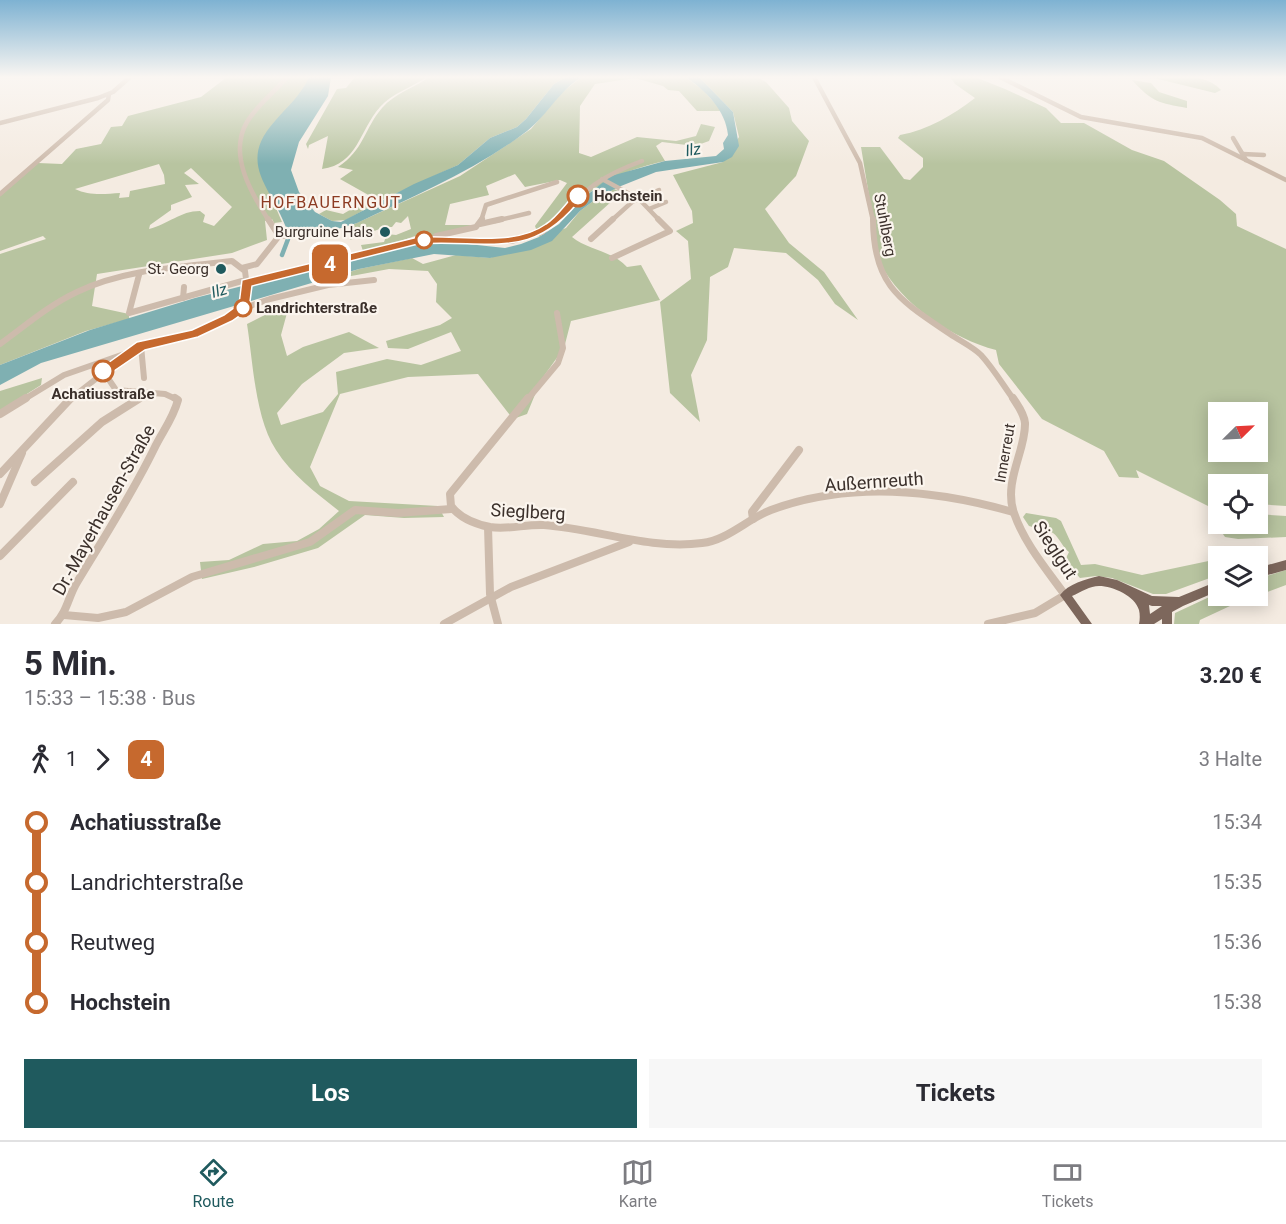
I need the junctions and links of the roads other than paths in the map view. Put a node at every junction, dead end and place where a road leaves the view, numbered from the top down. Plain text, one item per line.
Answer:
1 (73, 106) edge
2 (102, 106) edge
3 (261, 106) edge
4 (830, 106) edge
5 (1059, 106) edge
6 (0, 123) edge
7 (1233, 138) dead end
8 (1243, 154) junction
9 (1264, 155) dead end
10 (642, 160) dead end
11 (1246, 160) junction
12 (603, 180) junction
13 (1286, 180) edge
14 (557, 182) dead end
15 (659, 190) dead end
16 (0, 195) edge
17 (639, 199) junction
18 (666, 202) dead end
19 (649, 209) junction
20 (529, 213) dead end
21 (480, 224) junction
22 (591, 239) dead end
23 (424, 240) junction
24 (612, 258) dead end
25 (242, 268) junction
26 (139, 275) junction
27 (374, 280) dead end
28 (246, 283) junction
29 (184, 287) dead end
30 (183, 298) junction
31 (245, 306) junction
32 (557, 314) dead end
33 (0, 344) edge
34 (141, 346) junction
35 (971, 346) joint
36 (127, 353) junction
37 (103, 371) junction
38 (144, 378) dead end
39 (150, 393) junction
40 (0, 414) edge
41 (799, 450) dead end
42 (22, 453) junction
43 (0, 474) edge
44 (35, 482) dead end
45 (73, 482) dead end
46 (0, 504) edge
47 (451, 509) junction
48 (1013, 512) junction
49 (753, 519) junction
50 (488, 527) junction
51 (632, 541) junction
52 (0, 556) edge
53 (1286, 565) edge
54 (1268, 570) edge
55 (1208, 590) edge
56 (490, 594) junction
57 (1134, 594) junction
58 (1065, 595) junction
59 (1179, 602) junction
60 (1167, 610) junction
61 (63, 615) junction
62 (55, 624) edge
63 (444, 624) edge
64 (498, 624) edge
65 (988, 624) edge
66 (1087, 624) edge
67 (1144, 624) edge
68 (1167, 624) edge

1 - 6 street
2 - 16 street
3 - 25 street
4 - 35 street, Stuhlberg
5 - 11 street
7 - 8 street
8 - 9 street
8 - 11 street
10 - 12 street
11 - 13 street
12 - 17 street
12 - 23 street
14 - 21 street
15 - 17 street
17 - 19 street
17 - 22 street
18 - 19 street
19 - 24 street
20 - 21 street
21 - 23 street
23 - 28 street
25 - 26 street
25 - 28 street
26 - 30 street
26 - 33 street
27 - 31 street
28 - 30 street
28 - 31 street
29 - 30 street
31 - 34 street
32 - 47 street
34 - 36 street
34 - 38 street
35 - 48 street, Innerreut
36 - 37 street
36 - 40 street
37 - 39 street, Dr.-Mayerhausen-Straße
37 - 42 street
39 - 44 street
39 - 61 street, Dr.-Mayerhausen-Straße
41 - 49 street
42 - 43 street
42 - 46 street
45 - 52 street
47 - 50 street, Sieglberg
47 - 61 street
48 - 49 street, Außernreuth
48 - 58 street, Sieglgut
49 - 51 street, Sieglberg
50 - 51 street, Sieglberg
50 - 56 street
51 - 56 street
53 - 54 main road
55 - 59 main road
56 - 63 street
56 - 64 street
57 - 58 main road
57 - 59 main road
57 - 67 main road
58 - 65 street, Sieglgut
58 - 66 main road
59 - 60 main road
60 - 67 main road
60 - 68 main road
61 - 62 street

